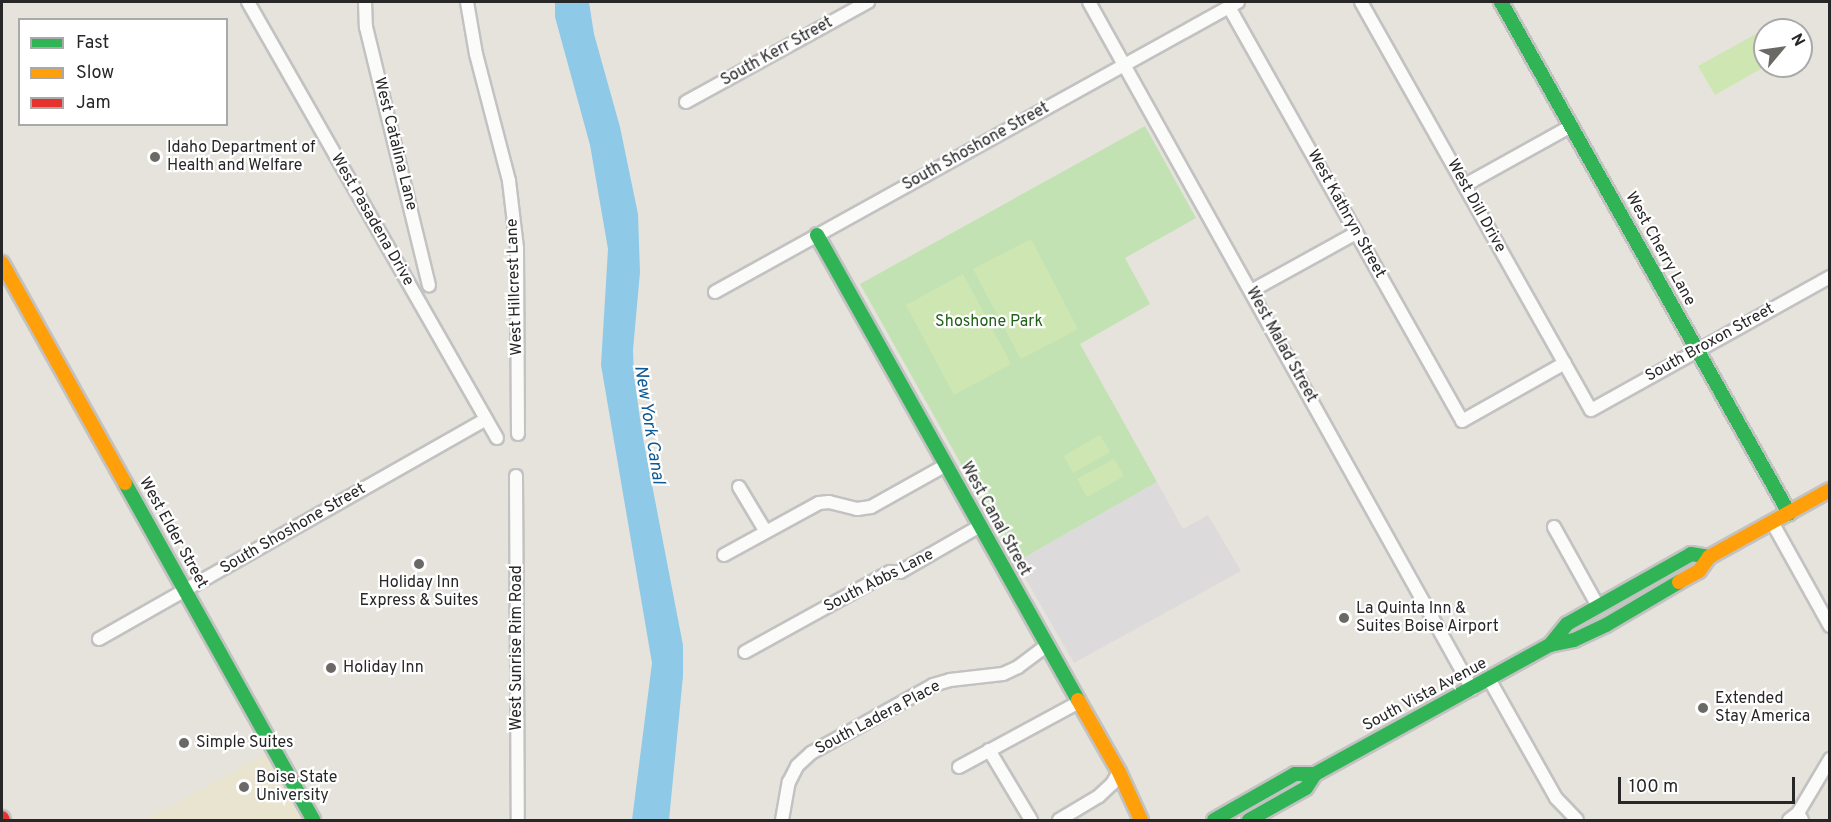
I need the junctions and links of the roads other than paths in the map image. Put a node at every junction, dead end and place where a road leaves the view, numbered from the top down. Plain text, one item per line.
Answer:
1 (248, 2) edge
2 (365, 2) edge
3 (467, 2) edge
4 (868, 2) edge
5 (1089, 2) edge
6 (1361, 2) edge
7 (1501, 2) edge
8 (1233, 4) edge
9 (1125, 64) junction
10 (686, 102) dead end
11 (1571, 126) junction
12 (1465, 186) junction
13 (1356, 232) junction
14 (817, 235) junction
15 (2, 263) edge
16 (1830, 277) edge
17 (429, 285) dead end
18 (1251, 291) junction
19 (715, 292) dead end
20 (1698, 350) junction
21 (1565, 363) junction
22 (1591, 410) joint
23 (486, 419) junction
24 (518, 434) dead end
25 (497, 438) dead end
26 (946, 465) junction
27 (516, 476) dead end
28 (740, 487) dead end
29 (1830, 490) edge
30 (1789, 513) junction
31 (1772, 522) junction
32 (980, 526) junction
33 (1554, 527) dead end
34 (766, 532) junction
35 (724, 555) dead end
36 (1709, 557) junction
37 (186, 590) junction
38 (1598, 606) junction
39 (1830, 626) edge
40 (99, 639) dead end
41 (1047, 645) junction
42 (1550, 645) junction
43 (745, 652) dead end
44 (1489, 680) junction
45 (1472, 689) junction
46 (1079, 702) junction
47 (989, 750) junction
48 (1830, 759) edge
49 (959, 766) dead end
50 (1119, 772) junction
51 (1314, 774) junction
52 (1796, 818) edge
53 (313, 820) edge
54 (518, 820) edge
55 (782, 820) edge
56 (1031, 820) edge
57 (1059, 820) edge
58 (1141, 820) edge
59 (1214, 820) edge
60 (1249, 820) edge
61 (1577, 820) edge

1 - 23 street, West Pasadena Drive
2 - 17 street, West Catalina Lane
3 - 24 street, West Hillcrest Lane
4 - 10 street, South Kerr Street
5 - 9 street, West Malad Street
6 - 12 street, West Dill Drive
7 - 11 street, West Cherry Lane
8 - 9 street, South Shoshone Street
8 - 13 street, West Kathryn Street
9 - 14 street, South Shoshone Street
9 - 18 street, West Malad Street
11 - 12 street
11 - 20 street, West Cherry Lane
12 - 21 street, West Dill Drive
13 - 18 street
13 - 21 street, West Kathryn Street
14 - 19 street, South Shoshone Street
14 - 26 street, West Canal Street
15 - 37 street, West Elder Street
16 - 20 street, South Broxon Street
18 - 45 street, West Malad Street
20 - 22 street, South Broxon Street
20 - 30 street, West Cherry Lane
21 - 22 street, West Dill Drive
23 - 25 street, West Pasadena Drive
23 - 37 street, South Shoshone Street
26 - 32 street, West Canal Street
26 - 34 street
27 - 54 street, West Sunrise Rim Road
28 - 34 street
29 - 30 street, South Vista Avenue
30 - 31 street, South Vista Avenue
31 - 36 street, South Vista Avenue
31 - 39 street
32 - 41 street, West Canal Street
32 - 43 street, South Abbs Lane
33 - 38 street
34 - 35 street
36 - 38 street, South Vista Avenue
36 - 42 street, South Vista Avenue
37 - 40 street, South Shoshone Street
37 - 53 street, West Elder Street
38 - 42 street, South Vista Avenue
41 - 46 street, West Canal Street
41 - 55 street, South Ladera Place
42 - 44 street, South Vista Avenue
44 - 45 street, South Vista Avenue
44 - 61 street
45 - 51 street, South Vista Avenue
46 - 47 street
46 - 50 street, West Canal Street
47 - 49 street
47 - 56 street
48 - 52 street
50 - 57 street
50 - 58 street, West Canal Street
51 - 59 street, South Vista Avenue
51 - 60 street, South Vista Avenue

